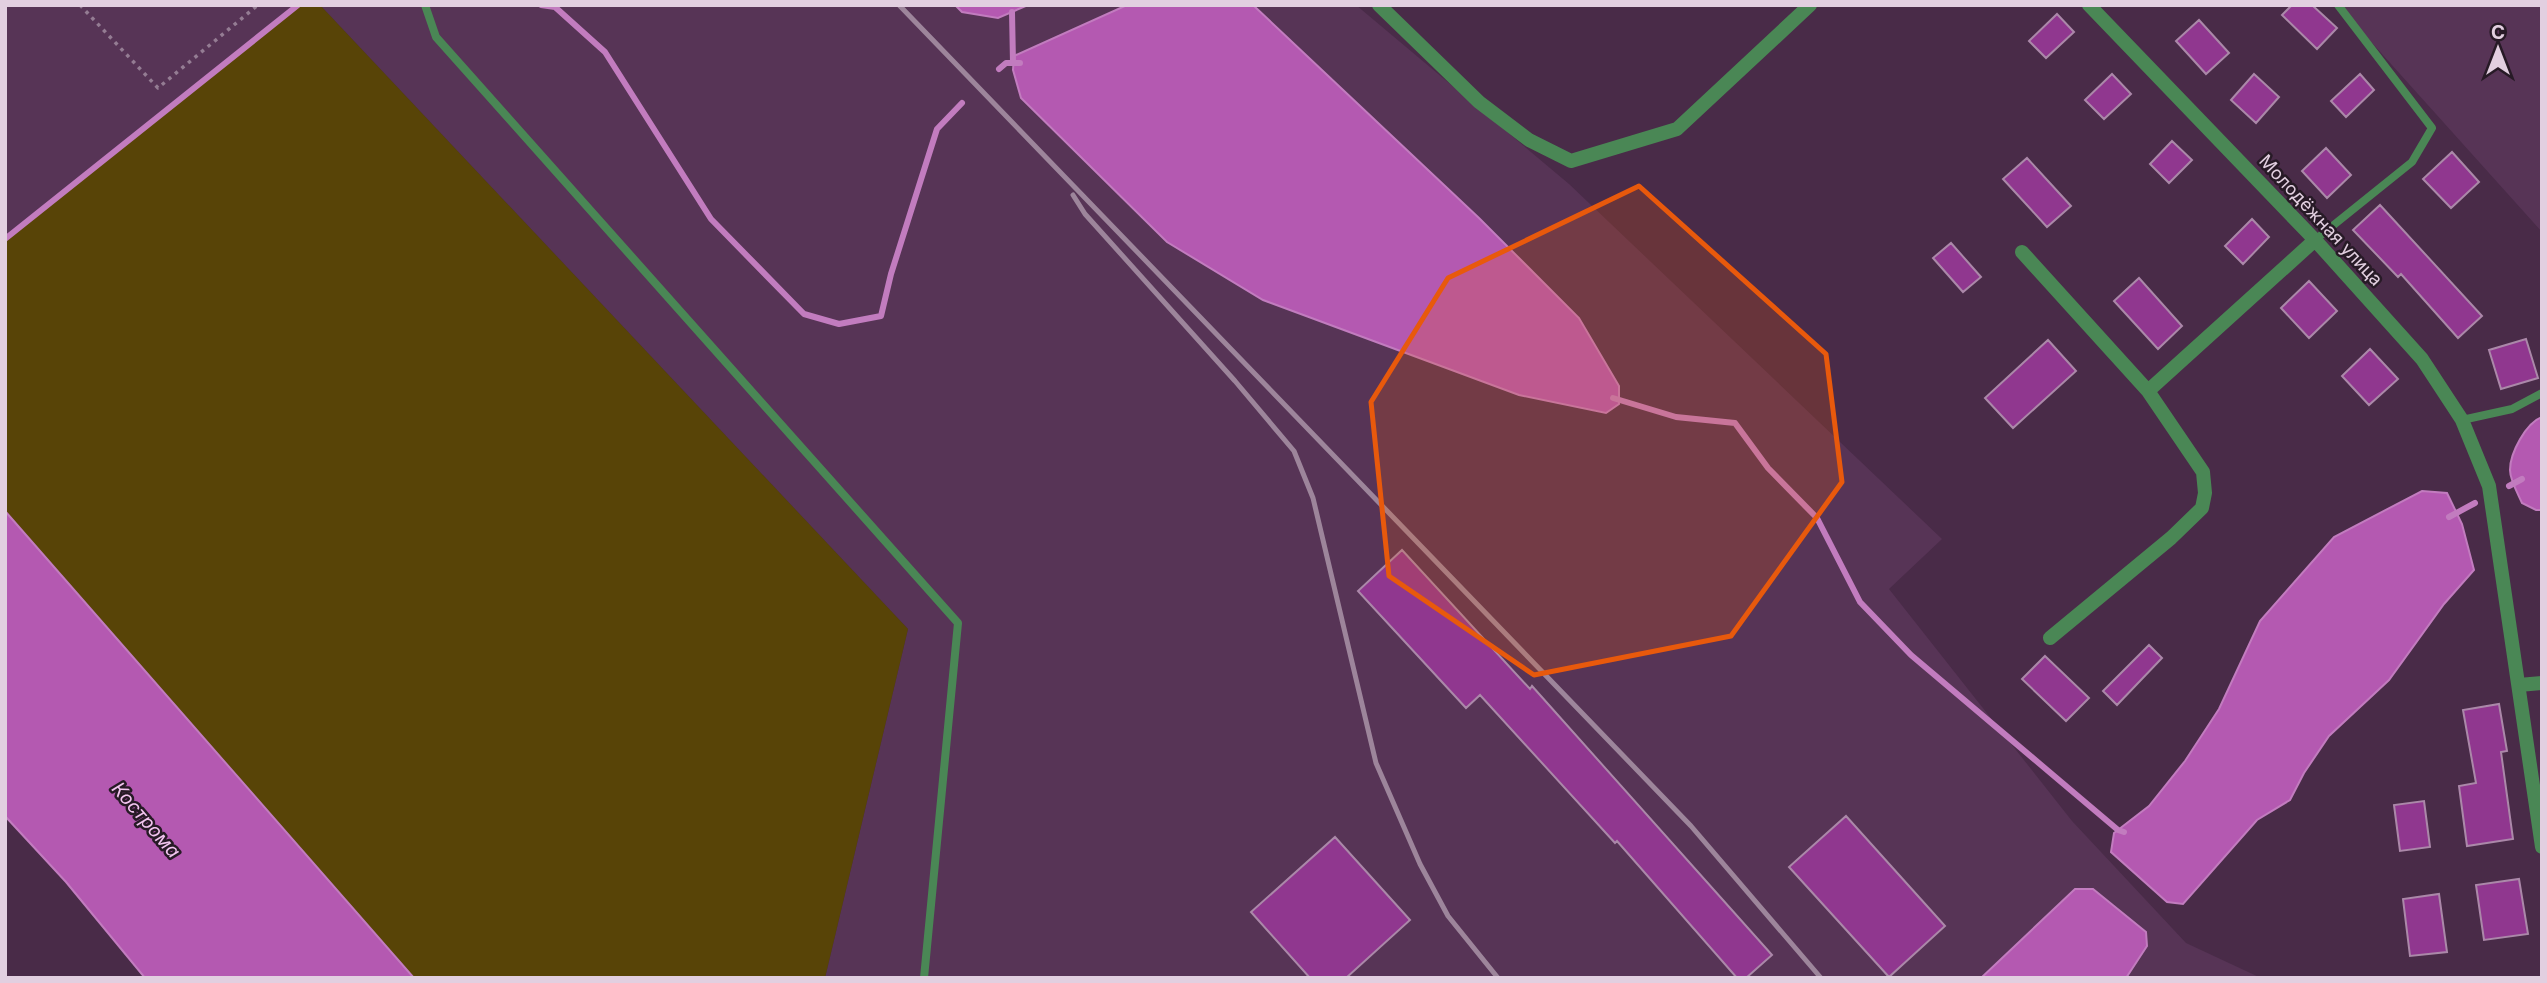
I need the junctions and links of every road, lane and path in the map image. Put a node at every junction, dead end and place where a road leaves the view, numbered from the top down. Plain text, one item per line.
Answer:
1 (80, 5) edge
2 (258, 5) edge
3 (425, 5) edge
4 (1379, 5) edge
5 (1810, 5) edge
6 (2089, 5) edge
7 (2338, 5) edge
8 (2315, 240) junction
9 (2022, 252) dead end
10 (2148, 391) junction
11 (2542, 393) edge
12 (2462, 420) junction
13 (2050, 638) dead end
14 (2542, 682) edge
15 (2519, 685) junction
16 (2542, 847) edge
17 (924, 978) edge

1 - 2 path
3 - 17 lane
4 - 5 street
6 - 8 street, Молодёжная улица
7 - 8 lane
8 - 10 street
8 - 12 street, Молодёжная улица
9 - 10 street
10 - 13 street
11 - 12 lane
12 - 15 street, Молодёжная улица
14 - 15 street
15 - 16 street, Молодёжная улица

